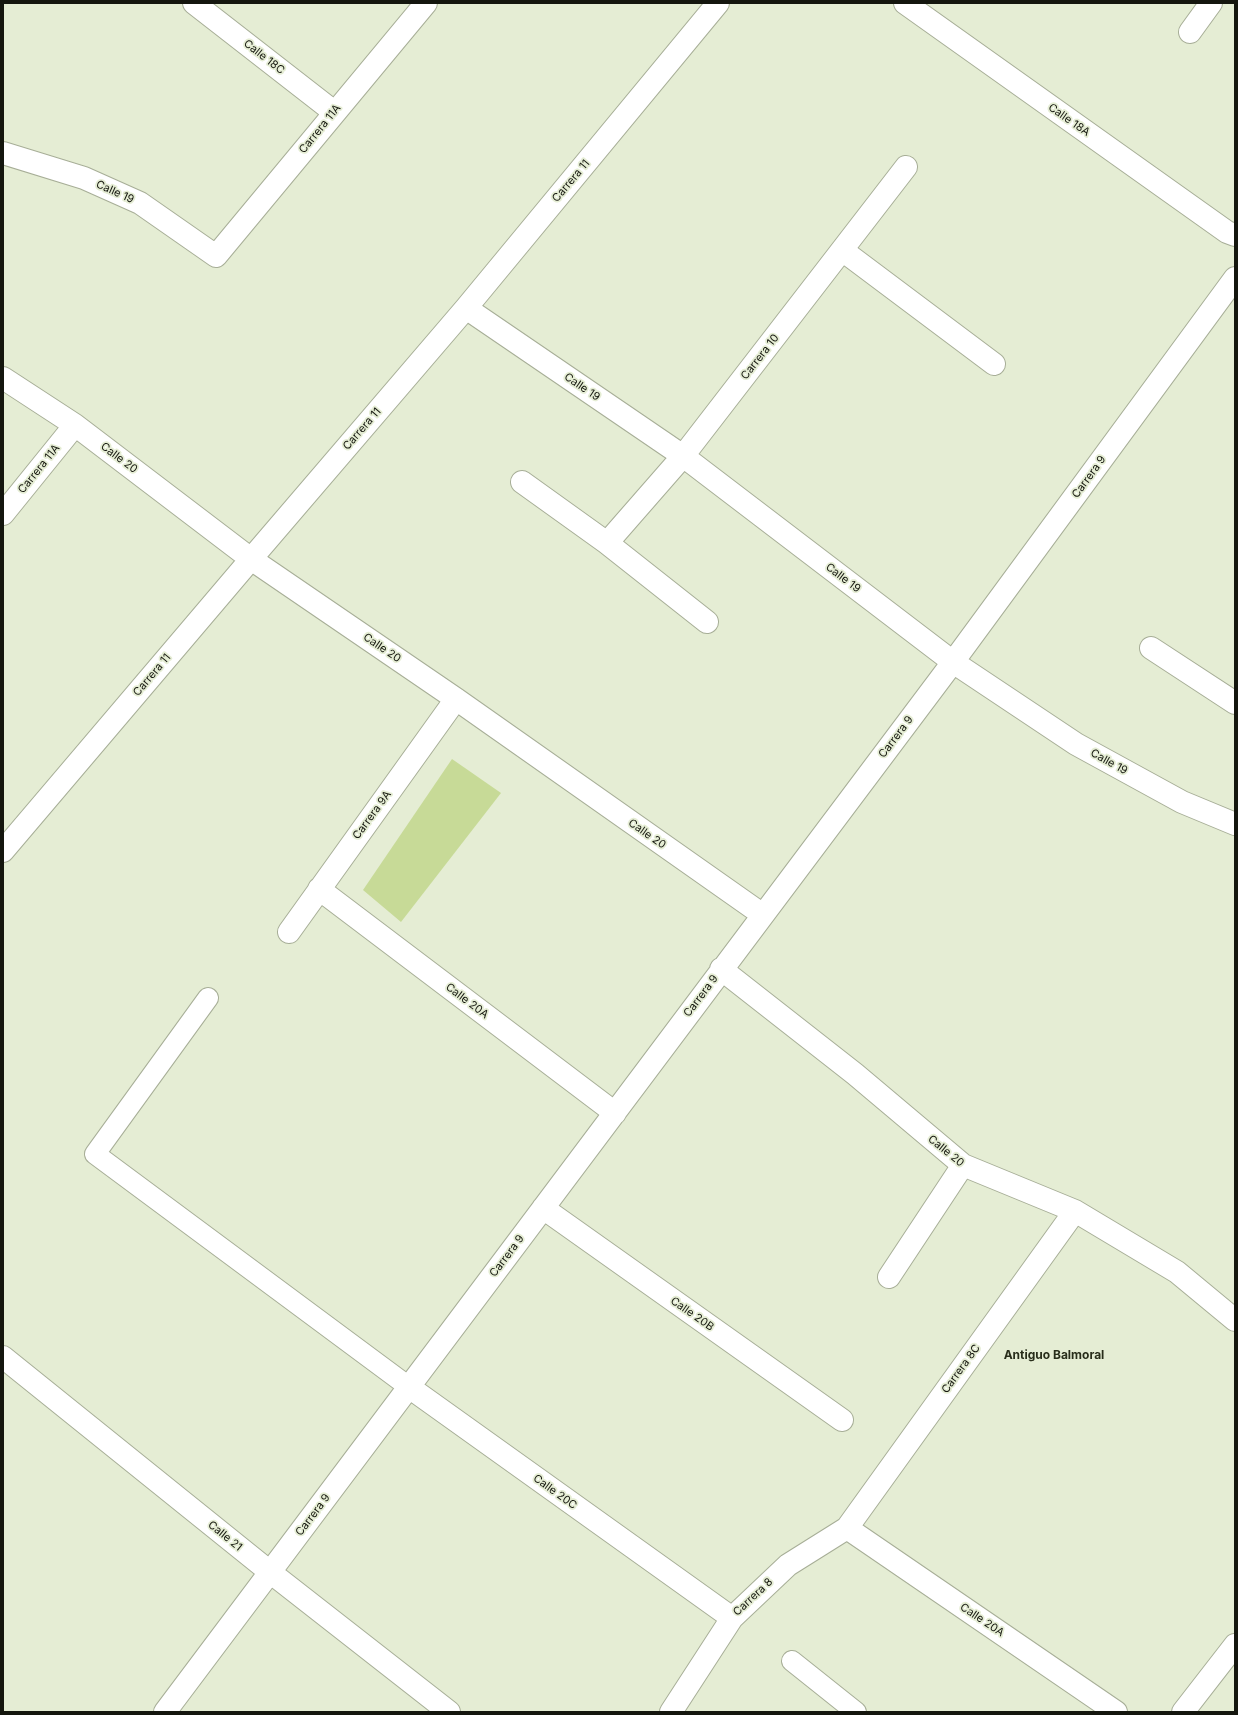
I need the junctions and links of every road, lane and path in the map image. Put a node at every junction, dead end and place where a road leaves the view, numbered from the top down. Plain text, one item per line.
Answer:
1 (194, 3) edge
2 (426, 3) edge
3 (718, 3) edge
4 (905, 3) edge
5 (1211, 3) edge
6 (1190, 32) dead end
7 (334, 112) junction
8 (3, 153) edge
9 (906, 166) dead end
10 (1235, 235) edge
11 (842, 250) junction
12 (216, 256) joint
13 (1235, 278) edge
14 (466, 308) junction
15 (994, 364) dead end
16 (3, 378) edge
17 (76, 425) junction
18 (683, 456) junction
19 (522, 482) dead end
20 (3, 514) edge
21 (607, 543) junction
22 (251, 558) junction
23 (707, 622) dead end
24 (1151, 648) dead end
25 (953, 662) junction
26 (1231, 694) edge
27 (456, 699) junction
28 (1235, 824) edge
29 (3, 851) edge
30 (319, 889) junction
31 (763, 915) junction
32 (289, 932) dead end
33 (721, 969) junction
34 (208, 998) dead end
35 (615, 1113) junction
36 (963, 1165) junction
37 (543, 1208) junction
38 (1075, 1211) junction
39 (889, 1276) dead end
40 (1235, 1320) edge
41 (3, 1356) edge
42 (409, 1387) junction
43 (842, 1420) dead end
44 (847, 1528) junction
45 (270, 1572) junction
46 (732, 1618) junction
47 (1235, 1645) edge
48 (792, 1660) dead end
49 (165, 1712) edge
50 (449, 1712) edge
51 (671, 1712) edge
52 (856, 1712) edge
53 (1116, 1712) edge
54 (1183, 1712) edge

1 - 7 street, Calle 18C
2 - 7 street, Carrera 11A
3 - 14 street, Carrera 11
4 - 10 street, Calle 18A
5 - 6 street
7 - 12 street, Carrera 11A
8 - 12 street, Calle 19
9 - 11 street, Carrera 10
11 - 15 street
11 - 18 street, Carrera 10
13 - 25 street, Carrera 9
14 - 18 street, Calle 19
14 - 22 street, Carrera 11
16 - 17 street, Calle 20
17 - 20 street, Carrera 11A
17 - 22 street, Calle 20
18 - 21 street, Carrera 10
18 - 25 street, Calle 19
19 - 21 street
21 - 23 street
22 - 27 street, Calle 20
22 - 29 street, Carrera 11
24 - 26 street
25 - 28 street, Calle 19
25 - 31 street, Carrera 9
27 - 30 street, Carrera 9A
27 - 31 street, Calle 20
30 - 32 street, Carrera 9A
30 - 35 street, Calle 20A
31 - 33 street, Carrera 9
33 - 35 street, Carrera 9
33 - 36 street, Calle 20
34 - 42 lane, Calle 20C
35 - 37 street, Carrera 9
36 - 38 street, Calle 20
36 - 39 street
37 - 42 street, Carrera 9
37 - 43 street, Calle 20B
38 - 40 street, Calle 20
38 - 44 street, Carrera 8C
41 - 45 street, Calle 21
42 - 45 street, Carrera 9
42 - 46 street, Calle 20C
44 - 46 street, Carrera 8
44 - 53 street, Calle 20A
45 - 49 street, Carrera 9
45 - 50 street, Calle 21
46 - 51 street, Carrera 8
47 - 54 street
48 - 52 lane

